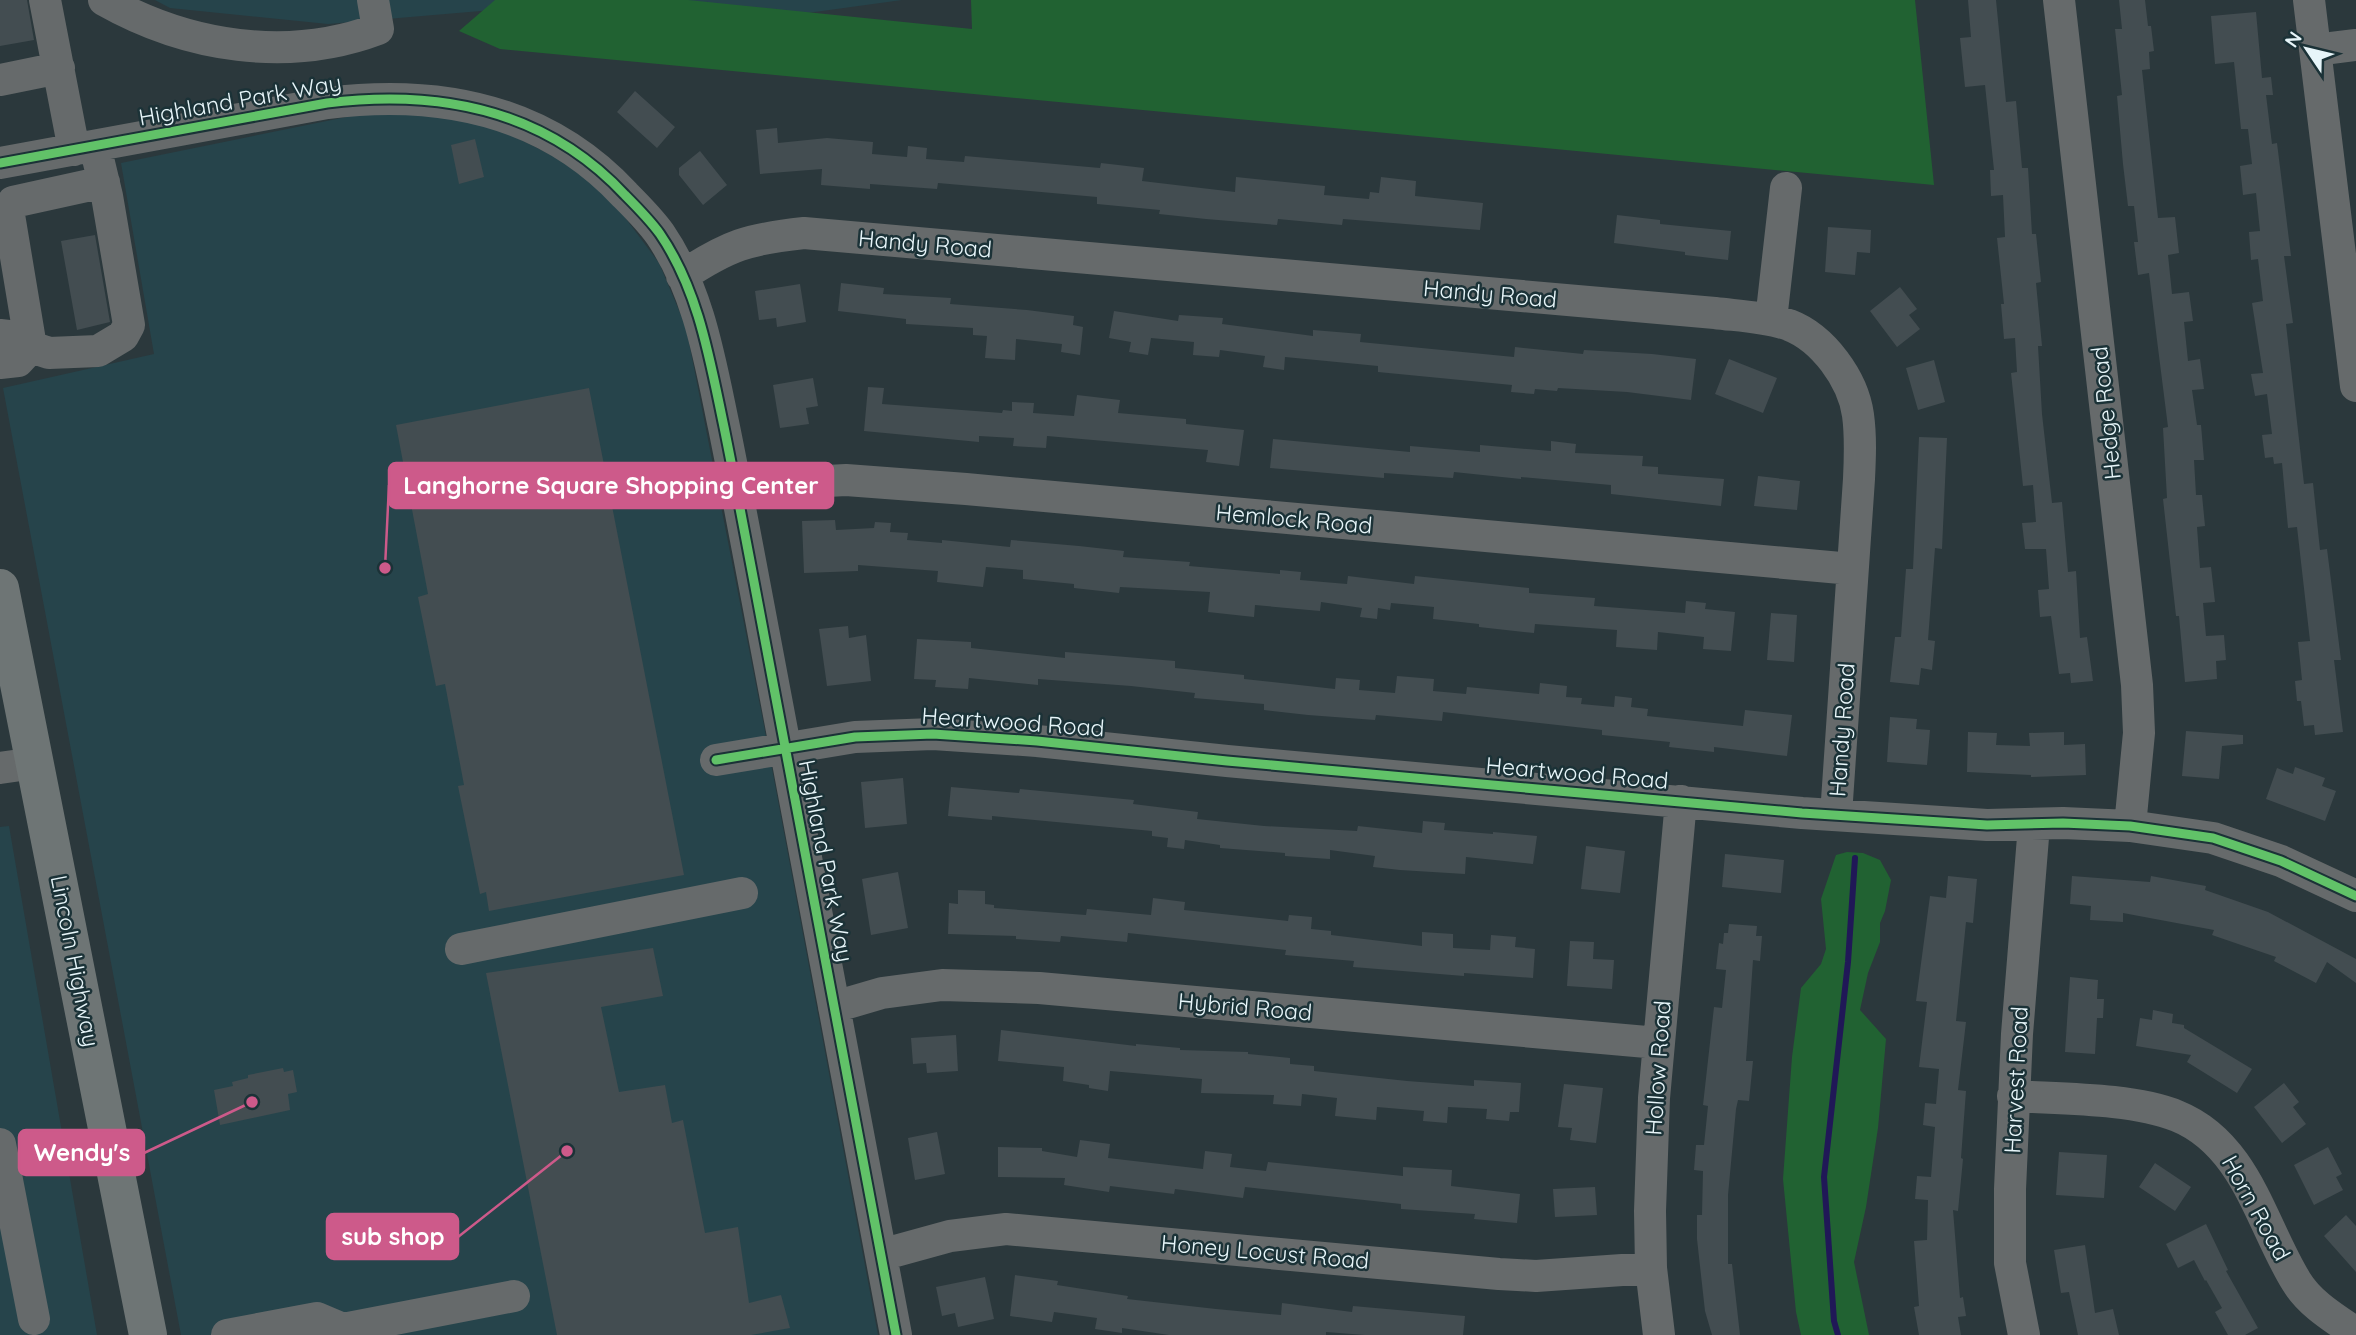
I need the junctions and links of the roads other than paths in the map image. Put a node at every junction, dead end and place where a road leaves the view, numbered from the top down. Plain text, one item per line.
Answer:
1 (45, 0) edge
2 (104, 0) edge
3 (373, 0) edge
4 (2059, 0) edge
5 (2309, 0) edge
6 (2356, 45) edge
7 (2315, 50) junction
8 (59, 68) junction
9 (0, 80) edge
10 (84, 148) junction
11 (0, 163) edge
12 (1786, 188) dead end
13 (105, 189) junction
14 (682, 276) junction
15 (1771, 320) junction
16 (0, 335) edge
17 (31, 347) junction
18 (0, 363) edge
19 (2356, 386) edge
20 (737, 492) junction
21 (1852, 569) junction
22 (0, 588) edge
23 (785, 749) junction
24 (716, 760) dead end
25 (17, 766) edge
26 (1681, 801) junction
27 (1836, 815) junction
28 (2034, 825) junction
29 (2130, 826) junction
30 (2353, 887) edge
31 (742, 892) dead end
32 (461, 949) dead end
33 (834, 1007) junction
34 (1658, 1044) junction
35 (2013, 1096) junction
36 (0, 1143) edge
37 (881, 1255) junction
38 (1651, 1268) junction
39 (514, 1296) dead end
40 (34, 1319) dead end
41 (339, 1332) edge
42 (2356, 1333) edge
43 (148, 1335) edge
44 (227, 1335) edge
45 (896, 1335) edge
46 (1659, 1335) edge
47 (2024, 1335) edge

1 - 8 street
2 - 3 street
4 - 29 street, Hedge Road
5 - 7 street
6 - 7 street
7 - 19 street
8 - 9 street
8 - 10 street
10 - 11 street, Highland Park Way
10 - 13 street
10 - 14 street, Highland Park Way
12 - 15 street
13 - 17 street
13 - 17 street
14 - 15 street, Handy Road
14 - 20 street, Highland Park Way
15 - 21 street, Handy Road
16 - 17 street
17 - 18 street
20 - 21 street, Hemlock Road
20 - 23 street, Highland Park Way
21 - 27 street, Handy Road
22 - 25 main road, Lincoln Highway
23 - 24 street, Heartwood Road
23 - 26 street, Heartwood Road
23 - 33 street, Highland Park Way
25 - 43 main road, Lincoln Highway
26 - 27 street, Heartwood Road
26 - 34 street, Hollow Road
27 - 28 street, Heartwood Road
28 - 29 street, Heartwood Road
28 - 35 street, Harvest Road
29 - 30 street, Heartwood Road
31 - 32 street
33 - 34 street, Hybrid Road
33 - 37 street, Highland Park Way
34 - 38 street, Hollow Road
35 - 42 street, Horn Road
35 - 47 street, Harvest Road
36 - 40 street
37 - 38 street, Honey Locust Road
37 - 45 street, Highland Park Way
38 - 46 street, Hollow Road
39 - 41 street
41 - 44 street

